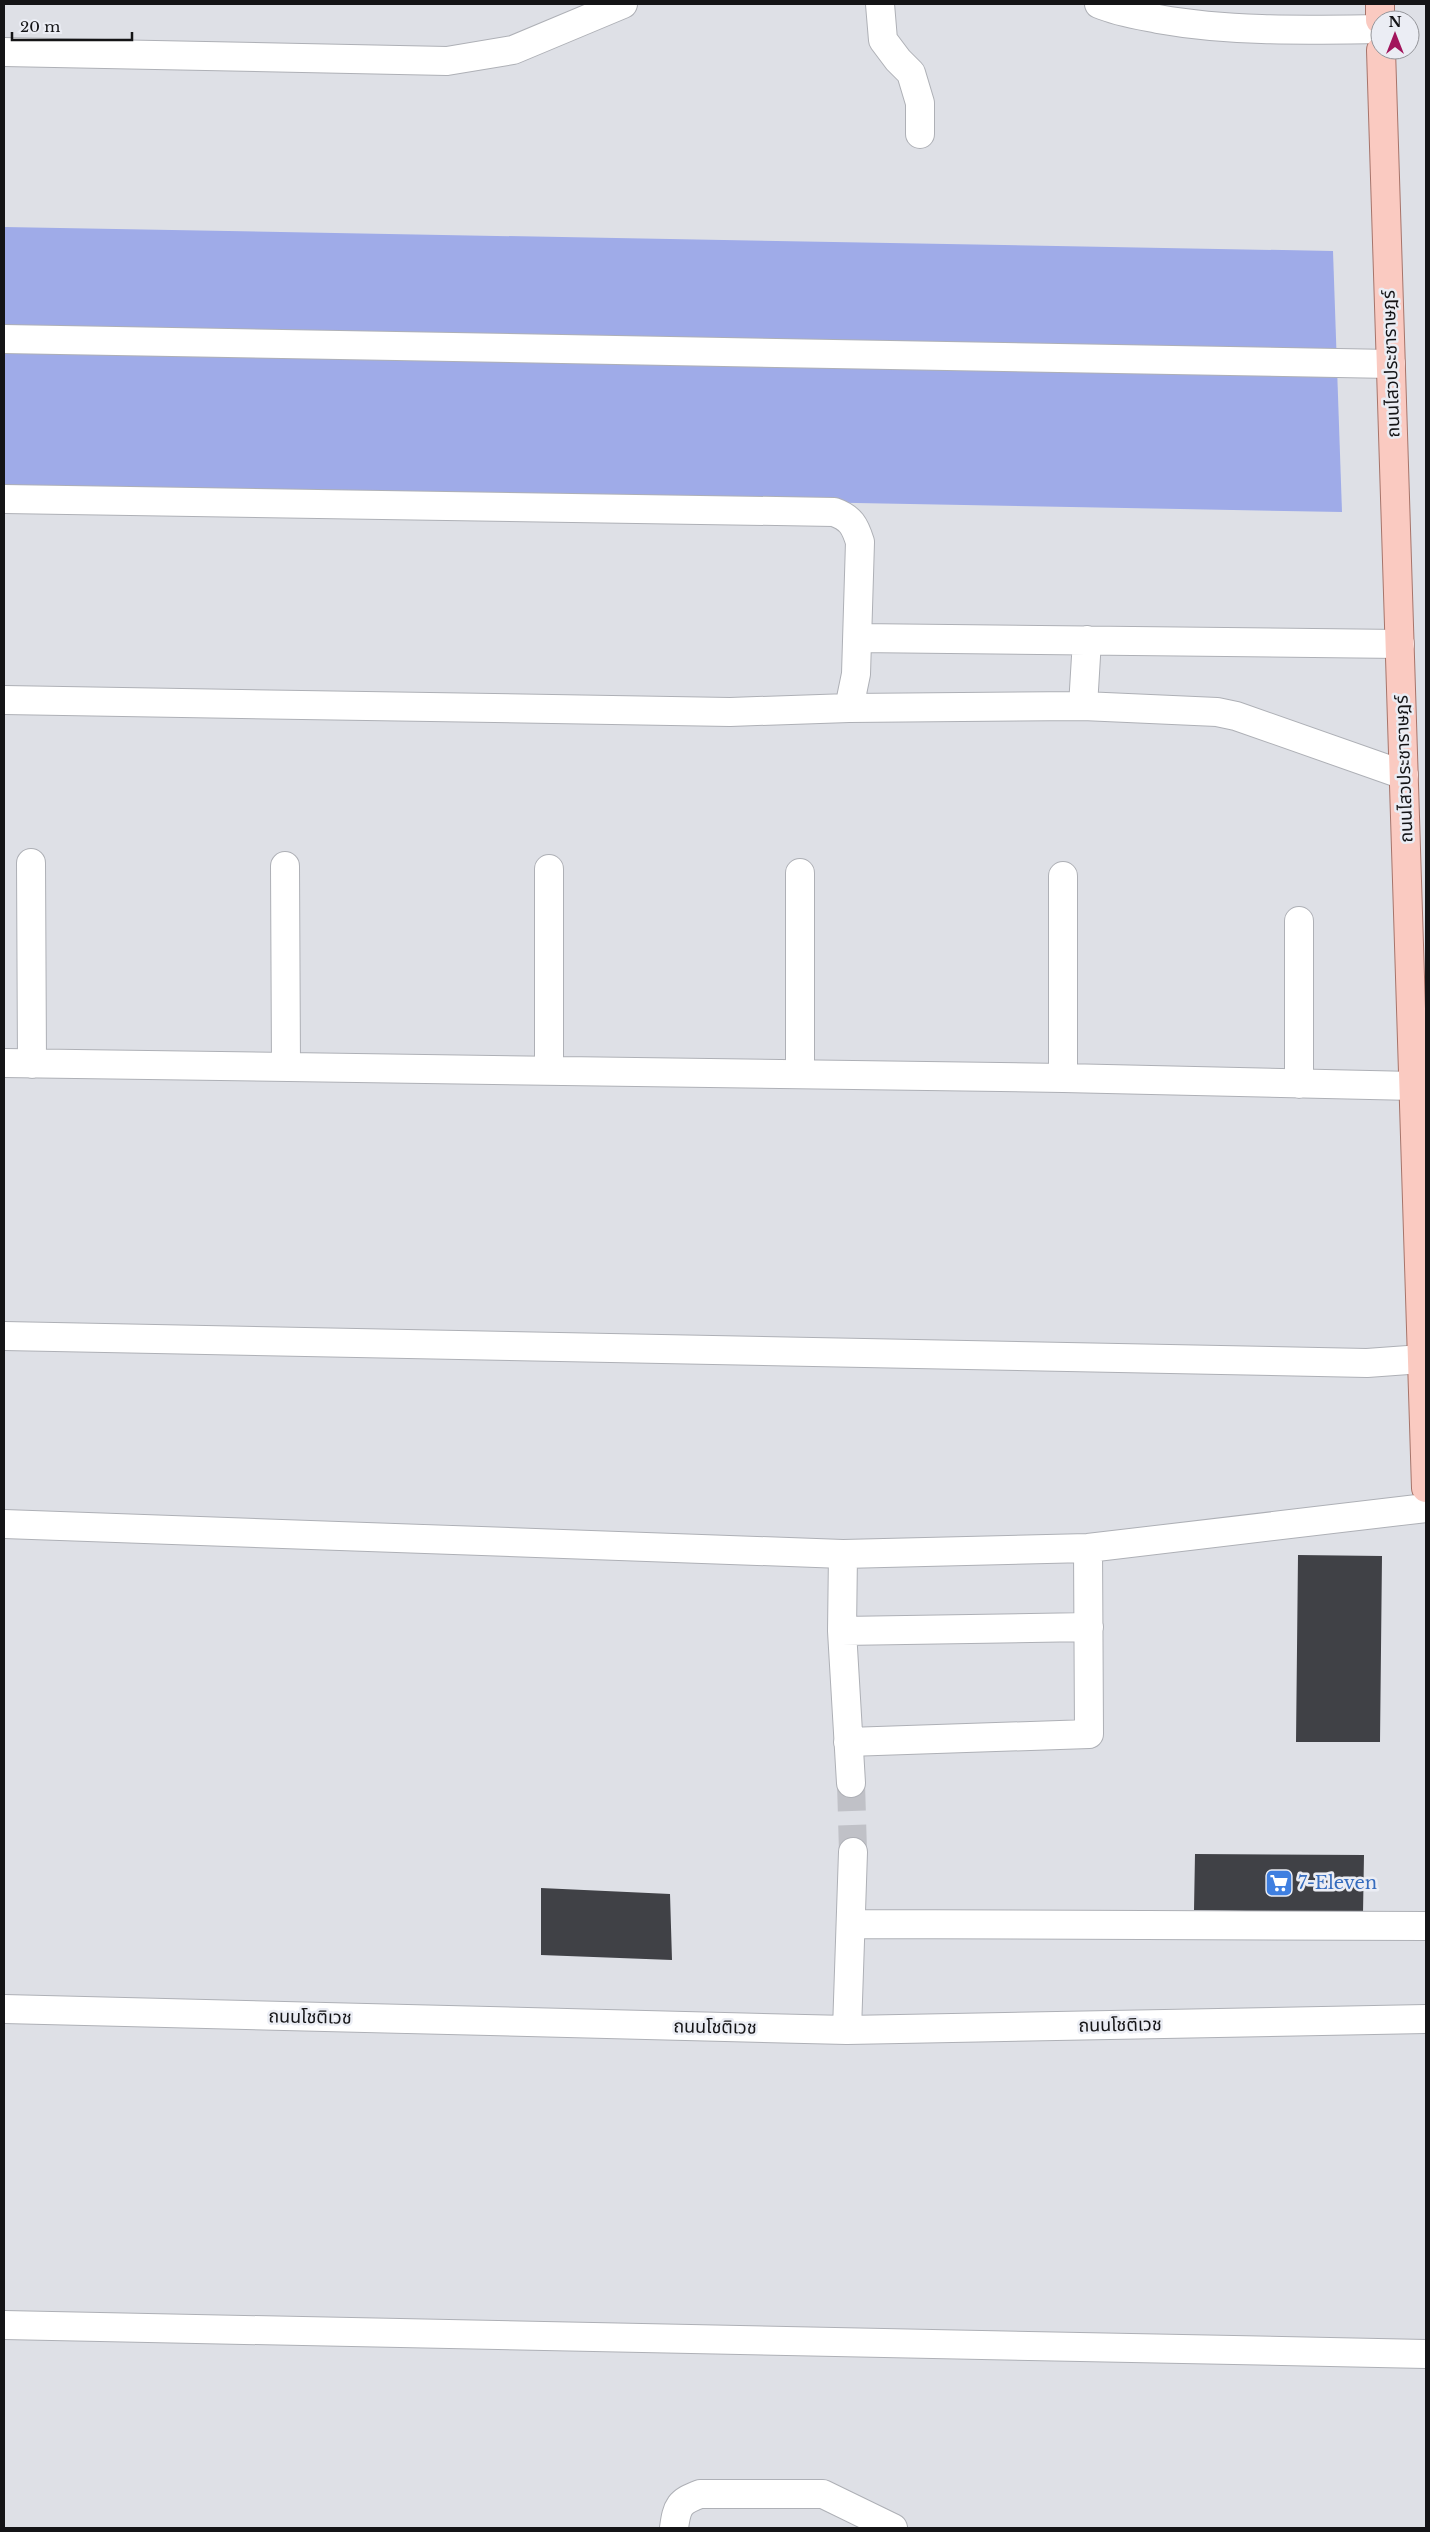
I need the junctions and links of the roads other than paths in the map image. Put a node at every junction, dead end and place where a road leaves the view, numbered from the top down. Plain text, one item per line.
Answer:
1 (623, 4) edge
2 (880, 4) edge
3 (1099, 4) edge
4 (1370, 29) edge
5 (4, 52) edge
6 (1381, 60) edge
7 (920, 134) dead end
8 (4, 339) edge
9 (1391, 364) junction
10 (4, 499) edge
11 (858, 638) junction
12 (1087, 640) junction
13 (1400, 644) junction
14 (4, 700) edge
15 (1082, 706) junction
16 (849, 708) junction
17 (1404, 775) junction
18 (31, 863) dead end
19 (285, 866) dead end
20 (549, 869) dead end
21 (800, 873) dead end
22 (1063, 876) dead end
23 (1299, 921) dead end
24 (4, 1063) edge
25 (32, 1064) junction
26 (286, 1067) junction
27 (549, 1070) junction
28 (800, 1074) junction
29 (1063, 1078) junction
30 (1299, 1084) junction
31 (1414, 1086) junction
32 (4, 1336) edge
33 (1422, 1359) junction
34 (1426, 1488) edge
35 (1426, 1508) edge
36 (4, 1524) edge
37 (1088, 1548) junction
38 (843, 1554) junction
39 (1089, 1627) junction
40 (842, 1631) junction
41 (848, 1742) junction
42 (851, 1783) tunnel mouth
43 (852, 1852) tunnel mouth
44 (851, 1924) junction
45 (1426, 1926) edge
46 (4, 2010) edge
47 (1426, 2018) edge
48 (847, 2030) junction
49 (4, 2325) edge
50 (1426, 2354) edge
51 (674, 2528) edge
52 (893, 2528) edge

1 - 5 street
2 - 7 street
3 - 4 street
6 - 9 main road, ถนนไสวประชาราษฎร์
8 - 9 street
9 - 13 main road, ถนนไสวประชาราษฎร์
10 - 11 street
11 - 12 street
11 - 16 street
12 - 13 street
12 - 15 street
13 - 17 main road, ถนนไสวประชาราษฎร์
14 - 16 street
15 - 16 street
15 - 17 street
17 - 31 main road, ถนนไสวประชาราษฎร์
18 - 25 street
19 - 26 street
20 - 27 street
21 - 28 street
22 - 29 street
23 - 30 street
24 - 25 street
25 - 26 street
26 - 27 street
27 - 28 street
28 - 29 street
29 - 30 street
30 - 31 street
31 - 33 main road, ถนนไสวประชาราษฎร์
32 - 33 street
33 - 34 main road, ถนนไสวประชาราษฎร์
35 - 37 street
36 - 38 street
37 - 38 street
37 - 39 street
38 - 40 street
39 - 40 street
39 - 41 street
40 - 41 street
41 - 42 street
43 - 44 street
44 - 45 street
44 - 48 street
46 - 48 street, ถนนโชติเวช
47 - 48 street, ถนนโชติเวช
49 - 50 street
51 - 52 street

